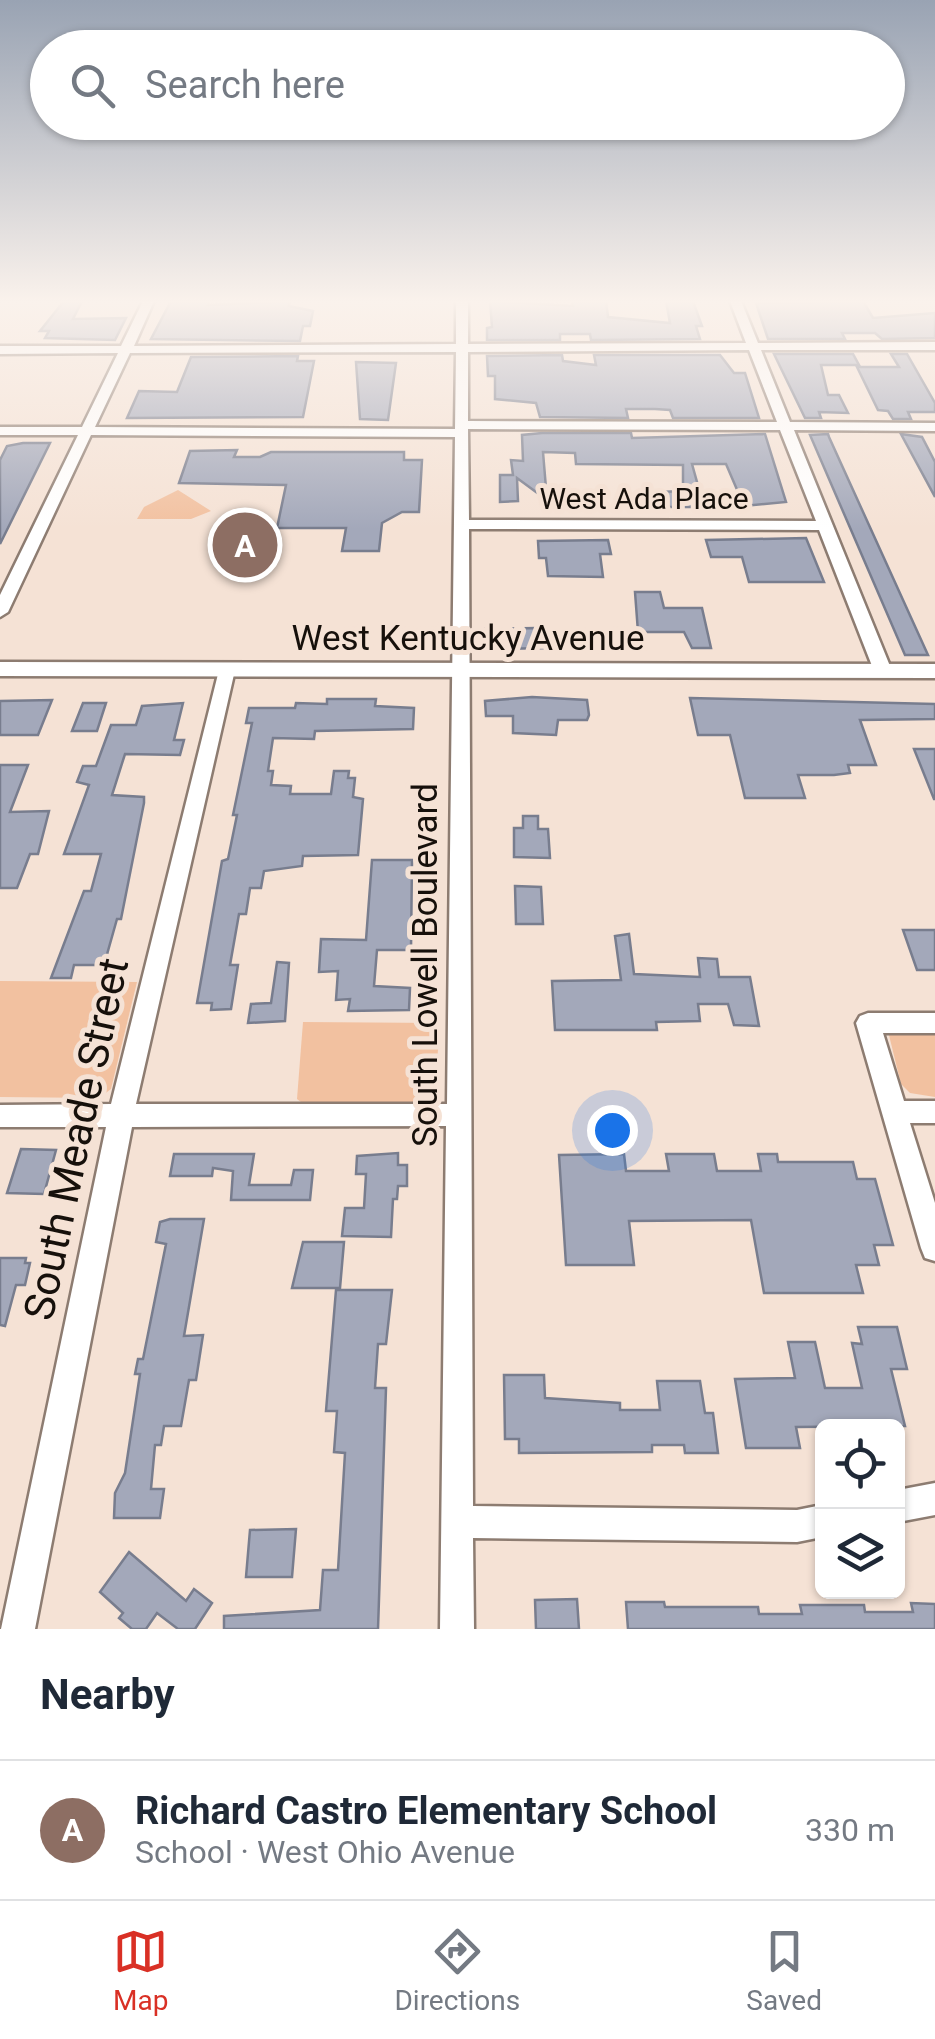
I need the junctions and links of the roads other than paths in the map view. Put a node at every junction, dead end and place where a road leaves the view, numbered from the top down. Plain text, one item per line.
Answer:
1 (113, 377) edge
2 (462, 377) edge
3 (764, 377) edge
4 (788, 427) junction
5 (935, 427) edge
6 (462, 429) junction
7 (0, 431) edge
8 (86, 432) junction
9 (463, 524) junction
10 (825, 526) junction
11 (0, 612) edge
12 (0, 669) edge
13 (226, 670) junction
14 (460, 670) junction
15 (883, 671) junction
16 (935, 671) edge
17 (935, 1023) edge
18 (897, 1112) junction
19 (935, 1112) edge
20 (460, 1114) junction
21 (0, 1116) edge
22 (122, 1117) junction
23 (935, 1248) edge
24 (935, 1499) edge
25 (905, 1505) edge
26 (457, 1522) junction
27 (815, 1522) edge
28 (18, 1629) edge
29 (457, 1629) edge

1 - 8 street
2 - 6 street, South Lowell Boulevard
3 - 4 street
4 - 5 street
4 - 6 street
4 - 10 street
6 - 8 street
6 - 9 street, South Lowell Boulevard
7 - 8 street
8 - 11 street
9 - 10 street, West Ada Place
9 - 14 street, South Lowell Boulevard
10 - 15 street
12 - 13 street, West Kentucky Avenue
13 - 14 street, West Kentucky Avenue
13 - 22 street, South Meade Street
14 - 15 street, West Kentucky Avenue
14 - 20 street, South Lowell Boulevard
15 - 16 street, West Kentucky Avenue
17 - 18 street
18 - 19 street
18 - 23 street
20 - 22 street
20 - 26 street, South Lowell Boulevard
21 - 22 street
22 - 28 street, South Meade Street
24 - 25 street
26 - 27 street
26 - 29 street, South Lowell Boulevard

